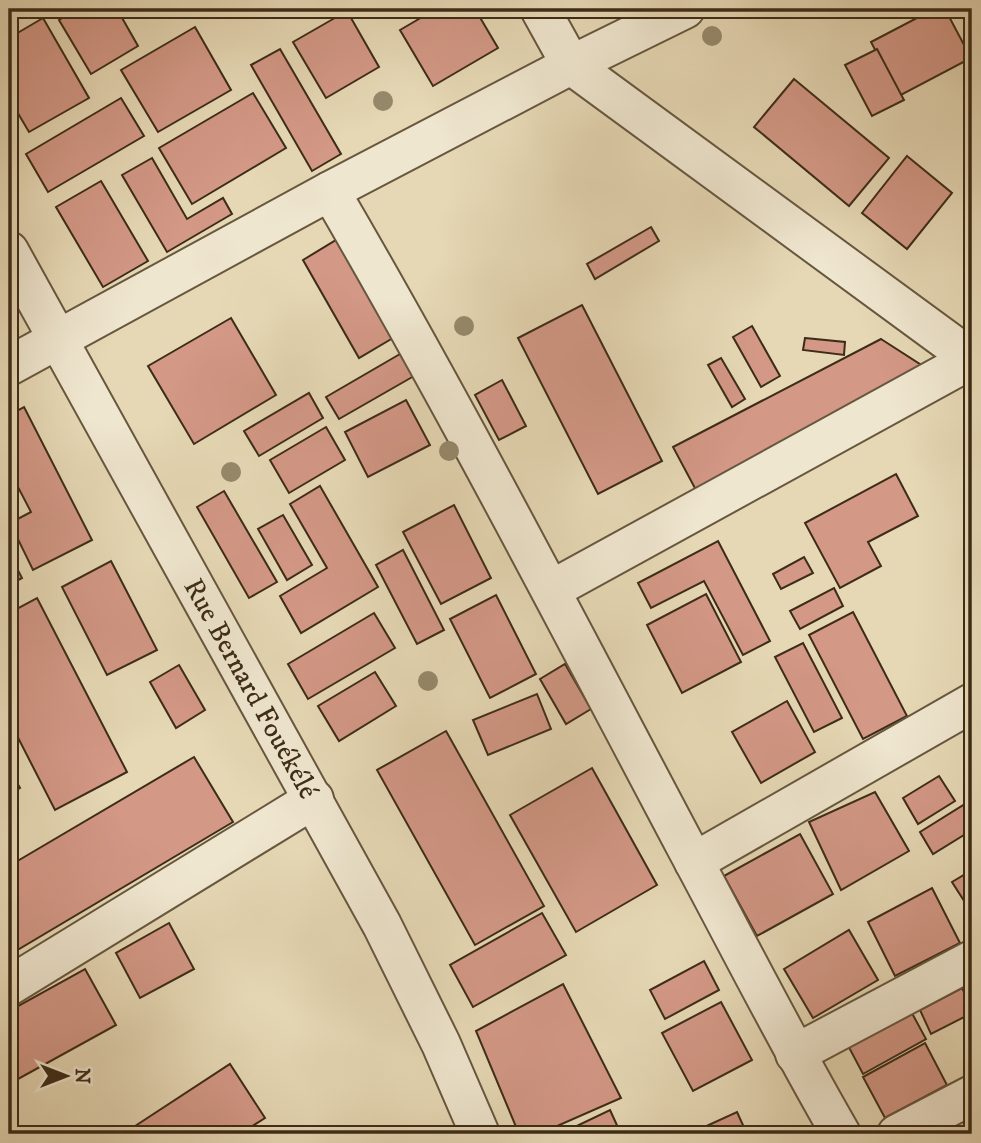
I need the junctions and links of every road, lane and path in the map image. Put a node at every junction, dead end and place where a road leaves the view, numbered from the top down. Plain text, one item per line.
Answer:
1 (540, 9) edge
2 (685, 9) edge
3 (571, 65) junction
4 (330, 191) junction
5 (9, 251) edge
6 (57, 341) junction
7 (972, 359) edge
8 (9, 366) edge
9 (551, 590) junction
10 (971, 707) edge
11 (314, 799) junction
12 (695, 862) junction
13 (972, 960) edge
14 (9, 986) edge
15 (795, 1054) junction
16 (972, 1096) edge
17 (480, 1134) edge
18 (841, 1134) edge
19 (897, 1134) edge

1 - 3 street
2 - 3 street
3 - 4 street
3 - 7 street
4 - 6 street
4 - 9 street
5 - 6 street, Rue Bernard Fouékélé
6 - 8 street
6 - 11 street, Rue Bernard Fouékélé
7 - 9 street
9 - 12 street
10 - 12 street
11 - 14 street
11 - 17 street, Rue Bernard Fouékélé
12 - 15 street
13 - 15 street
15 - 18 street
16 - 19 street

